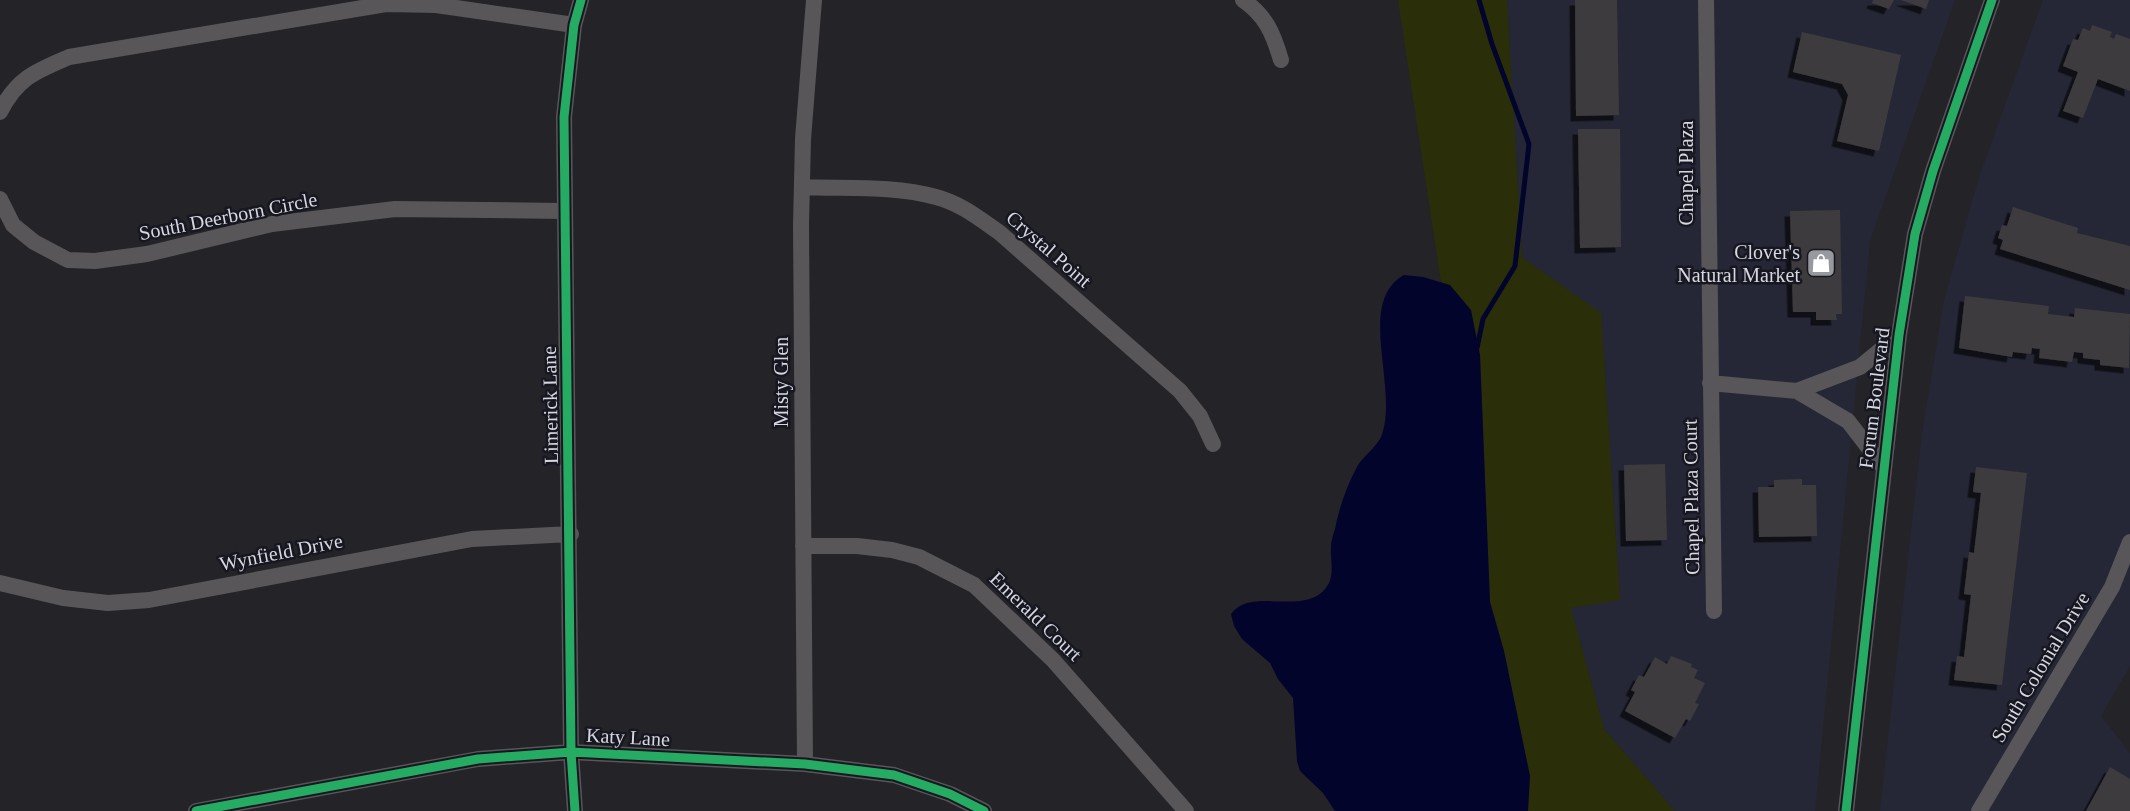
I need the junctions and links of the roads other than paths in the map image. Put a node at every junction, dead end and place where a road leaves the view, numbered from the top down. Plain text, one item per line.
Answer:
1 (581, 0) edge
2 (814, 0) edge
3 (1243, 0) edge
4 (1706, 0) edge
5 (1992, 0) edge
6 (574, 25) junction
7 (1281, 60) dead end
8 (0, 112) edge
9 (802, 187) junction
10 (0, 199) edge
11 (564, 211) junction
12 (1899, 335) junction
13 (1710, 383) junction
14 (1797, 391) junction
15 (1213, 444) dead end
16 (1884, 468) junction
17 (571, 534) junction
18 (2130, 542) edge
19 (803, 546) junction
20 (0, 583) edge
21 (1714, 612) dead end
22 (572, 752) junction
23 (805, 764) junction
24 (196, 811) edge
25 (575, 811) edge
26 (984, 811) edge
27 (1186, 811) edge
28 (1846, 811) edge
29 (1979, 811) edge

1 - 6 street, Limerick Lane
2 - 9 street, Misty Glen
3 - 7 street
4 - 13 street, Chapel Plaza
5 - 12 street, Forum Boulevard
6 - 8 street
6 - 11 street, Limerick Lane
9 - 15 street, Crystal Point
9 - 19 street, Misty Glen
10 - 11 street, South Deerborn Circle
11 - 17 street, Limerick Lane
12 - 14 street
12 - 16 street, Forum Boulevard
13 - 14 street
13 - 21 street, Chapel Plaza Court
14 - 16 street
16 - 28 street, Forum Boulevard
17 - 20 street, Wynfield Drive
17 - 22 street, Limerick Lane
18 - 29 street, South Colonial Drive
19 - 23 street, Misty Glen
19 - 27 street, Emerald Court
22 - 23 street, Katy Lane
22 - 24 street, Katy Lane
22 - 25 street, Limerick Lane
23 - 26 street, Katy Lane

